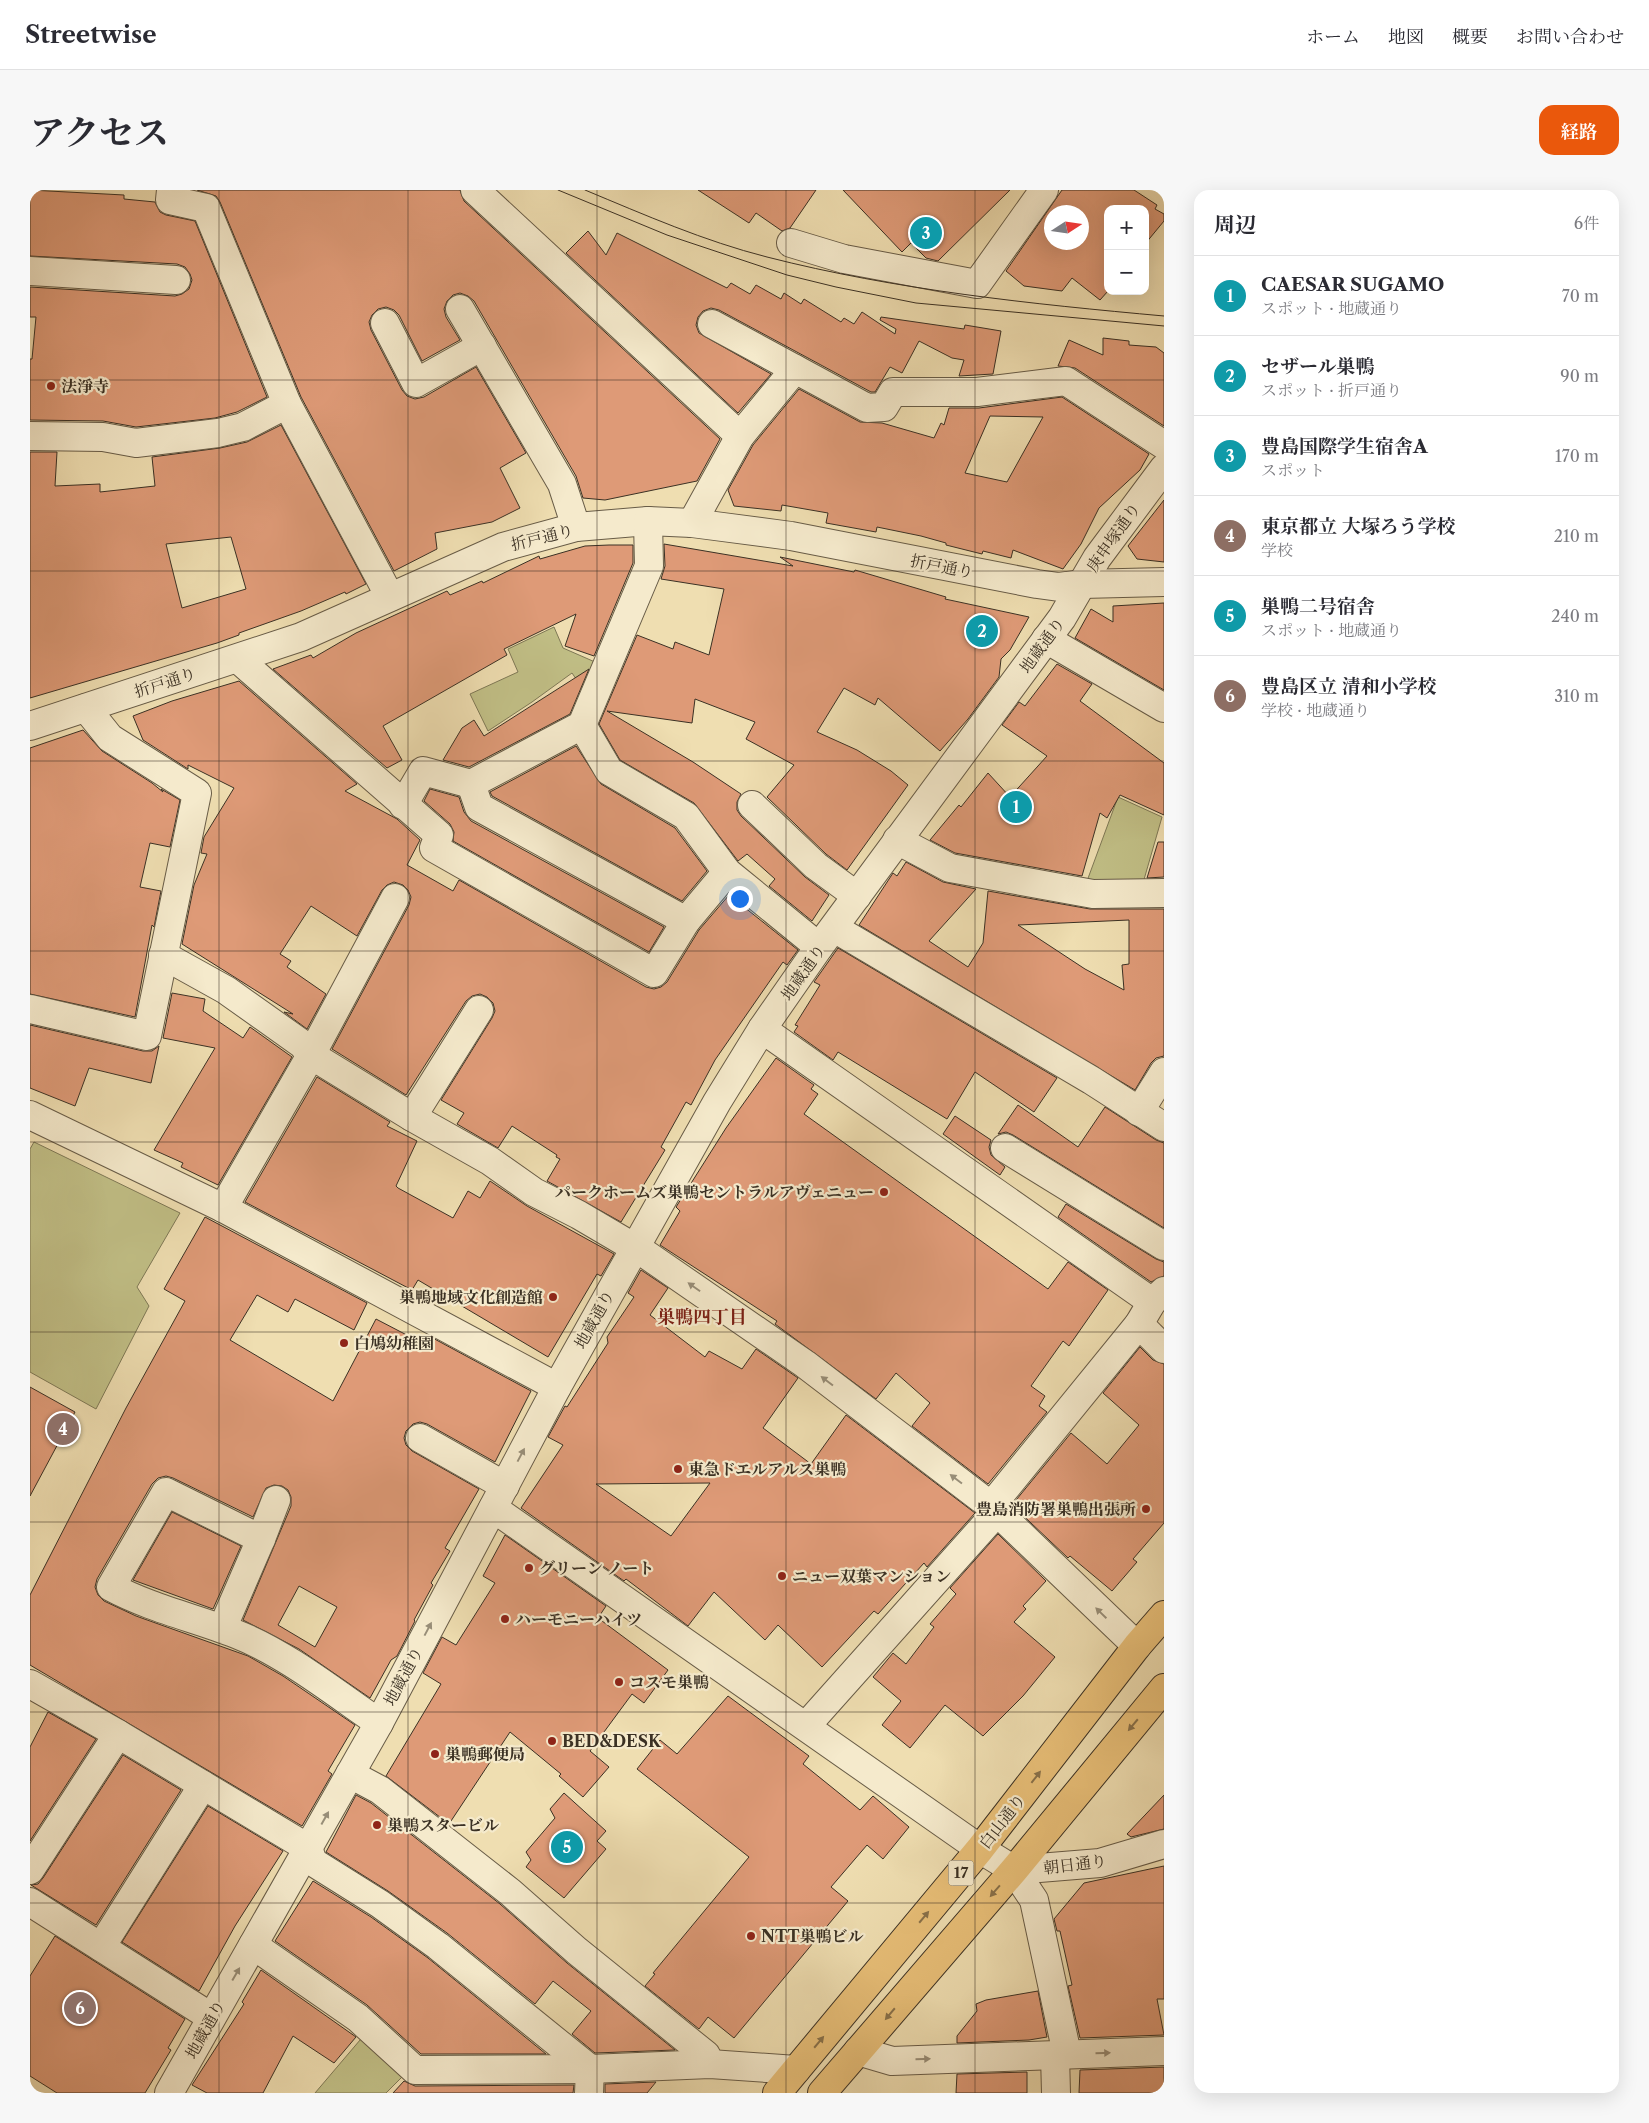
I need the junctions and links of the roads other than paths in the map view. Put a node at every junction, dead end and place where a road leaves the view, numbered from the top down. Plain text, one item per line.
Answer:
1 (171, 190) edge
2 (476, 190) edge
3 (1044, 190) edge
4 (791, 243) dead end
5 (30, 271) edge
6 (176, 280) dead end
7 (460, 309) dead end
8 (385, 323) dead end
9 (712, 324) dead end
10 (482, 346) junction
11 (795, 369) junction
12 (287, 404) junction
13 (30, 436) edge
14 (740, 436) junction
15 (1164, 445) edge
16 (1164, 468) edge
17 (648, 520) junction
18 (692, 523) junction
19 (576, 527) junction
20 (1164, 582) edge
21 (1082, 584) junction
22 (390, 598) junction
23 (1046, 639) junction
24 (238, 659) junction
25 (86, 708) junction
26 (1164, 708) edge
27 (582, 725) junction
28 (30, 726) edge
29 (471, 784) junction
30 (403, 805) junction
31 (752, 805) dead end
32 (897, 840) junction
33 (727, 872) junction
34 (1164, 893) edge
35 (857, 896) junction
36 (395, 898) dead end
37 (686, 921) junction
38 (826, 938) junction
39 (163, 955) junction
40 (30, 1009) edge
41 (479, 1010) dead end
42 (762, 1029) junction
43 (312, 1055) junction
44 (1164, 1072) edge
45 (1139, 1112) junction
46 (30, 1115) edge
47 (412, 1117) junction
48 (1164, 1127) edge
49 (1004, 1148) dead end
50 (223, 1208) junction
51 (1164, 1246) edge
52 (634, 1247) junction
53 (1152, 1306) edge
54 (1164, 1349) edge
55 (557, 1387) junction
56 (420, 1438) dead end
57 (499, 1497) junction
58 (276, 1500) dead end
59 (994, 1509) junction
60 (261, 1539) junction
61 (1164, 1615) edge
62 (222, 1629) junction
63 (1137, 1646) junction
64 (30, 1684) edge
65 (1164, 1688) edge
66 (379, 1723) junction
67 (806, 1726) junction
68 (118, 1734) junction
69 (350, 1774) junction
70 (202, 1785) junction
71 (1164, 1844) edge
72 (308, 1848) junction
73 (980, 1849) junction
74 (30, 1870) edge
75 (1014, 1870) junction
76 (30, 1902) edge
77 (253, 1945) junction
78 (101, 1947) junction
79 (211, 2017) junction
80 (858, 2051) junction
81 (1164, 2051) edge
82 (1061, 2055) junction
83 (710, 2064) junction
84 (796, 2070) junction
85 (590, 2081) edge
86 (169, 2093) edge
87 (777, 2093) edge
88 (822, 2093) edge
89 (1056, 2093) edge

1 - 12 street
2 - 14 street
3 - 4 street
5 - 6 street
7 - 10 street
8 - 10 street
9 - 11 street
10 - 19 street
11 - 14 street
11 - 15 street
12 - 13 street
12 - 22 street
14 - 18 street
16 - 21 street, 庚申塚通り
17 - 18 street, 折戸通り
17 - 19 street, 折戸通り
17 - 27 street
18 - 21 street, 折戸通り
19 - 22 street, 折戸通り
20 - 21 street, 折戸通り
21 - 23 street, 地蔵通り
22 - 24 street, 折戸通り
23 - 26 street
23 - 32 street, 地蔵通り
24 - 25 street, 折戸通り
24 - 30 street
25 - 28 street, 折戸通り
25 - 39 street
27 - 29 street
27 - 33 street
29 - 30 street
29 - 37 street
30 - 37 street
31 - 35 street
32 - 34 street
32 - 35 street, 地蔵通り
33 - 37 street
33 - 38 street
35 - 38 street, 地蔵通り
36 - 43 street
38 - 42 street, 地蔵通り
38 - 45 street
39 - 40 street
39 - 43 street
41 - 47 street
42 - 52 street, 地蔵通り
42 - 53 street
43 - 47 street
43 - 50 street
44 - 45 street
45 - 48 street
46 - 50 street
47 - 52 street
49 - 51 street
50 - 55 street
52 - 55 street, 地蔵通り
59 -> 52 street
53 - 54 street
53 - 59 street
57 -> 55 street, 地蔵通り
56 - 57 street
66 -> 57 street, 地蔵通り
57 - 67 street
58 - 60 street
63 -> 59 street
59 - 67 street
60 - 62 street
60 - 62 street
61 - 63 highway, 白山通り / 17
62 - 66 street
73 -> 63 highway, 白山通り / 17
64 - 68 street
65 -> 75 highway, 17
66 - 69 street, 地蔵通り
67 - 73 street
68 - 70 street
68 - 74 street
72 -> 69 street, 地蔵通り
69 - 83 street
70 - 72 street
70 - 78 street
71 - 75 street, 朝日通り
72 - 77 street, 地蔵通り
72 - 85 street
73 - 75 street
84 -> 73 highway, 白山通り / 17
75 -> 80 highway, 17
75 - 82 street
76 - 78 street
79 -> 77 street, 地蔵通り
77 - 85 street
78 - 79 street
79 - 86 street, 地蔵通り
80 -> 82 street
80 - 88 highway, 17
82 -> 81 street
82 - 89 street
83 - 84 street
83 - 85 street
84 - 87 highway, 白山通り / 17

